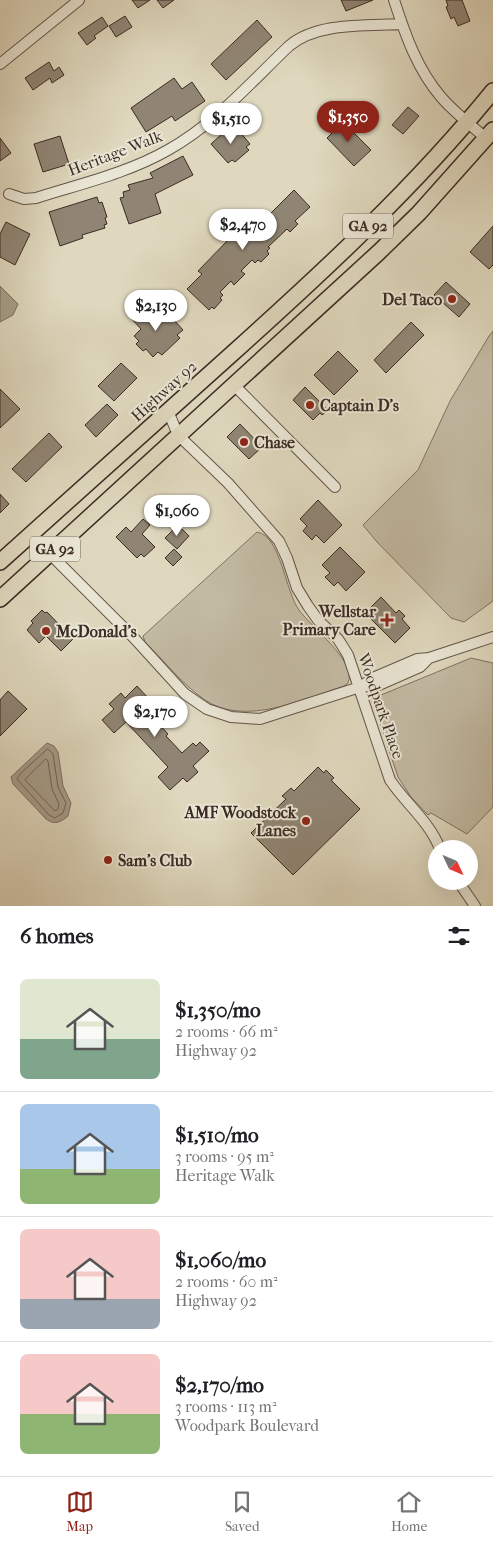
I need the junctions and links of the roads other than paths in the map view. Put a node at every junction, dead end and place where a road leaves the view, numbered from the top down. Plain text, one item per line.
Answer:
1 (79, 0) edge
2 (394, 0) edge
3 (402, 24) junction
4 (0, 64) edge
5 (493, 91) edge
6 (466, 122) junction
7 (489, 134) edge
8 (9, 194) dead end
9 (234, 385) junction
10 (168, 411) junction
11 (178, 435) junction
12 (335, 487) dead end
13 (50, 554) junction
14 (0, 562) edge
15 (0, 599) edge
16 (493, 637) edge
17 (360, 687) junction
18 (437, 840) edge
19 (464, 890) edge
20 (475, 906) edge

1 - 4 street
2 - 3 street
3 - 6 street
3 - 8 street, Heritage Walk
5 - 6 main road, Highway 92 / GA 92
6 - 7 street
6 - 10 main road, Highway 92 / GA 92
7 - 9 main road, GA 92
9 - 11 main road, GA 92
9 - 12 street
10 - 11 street, Woodpark Place
10 - 14 main road, Highway 92 / GA 92
11 - 13 main road, GA 92
11 - 17 street, Woodpark Place
13 - 15 main road, GA 92
13 - 17 street
16 - 17 street
17 - 18 street, Woodpark Place
19 - 20 street

